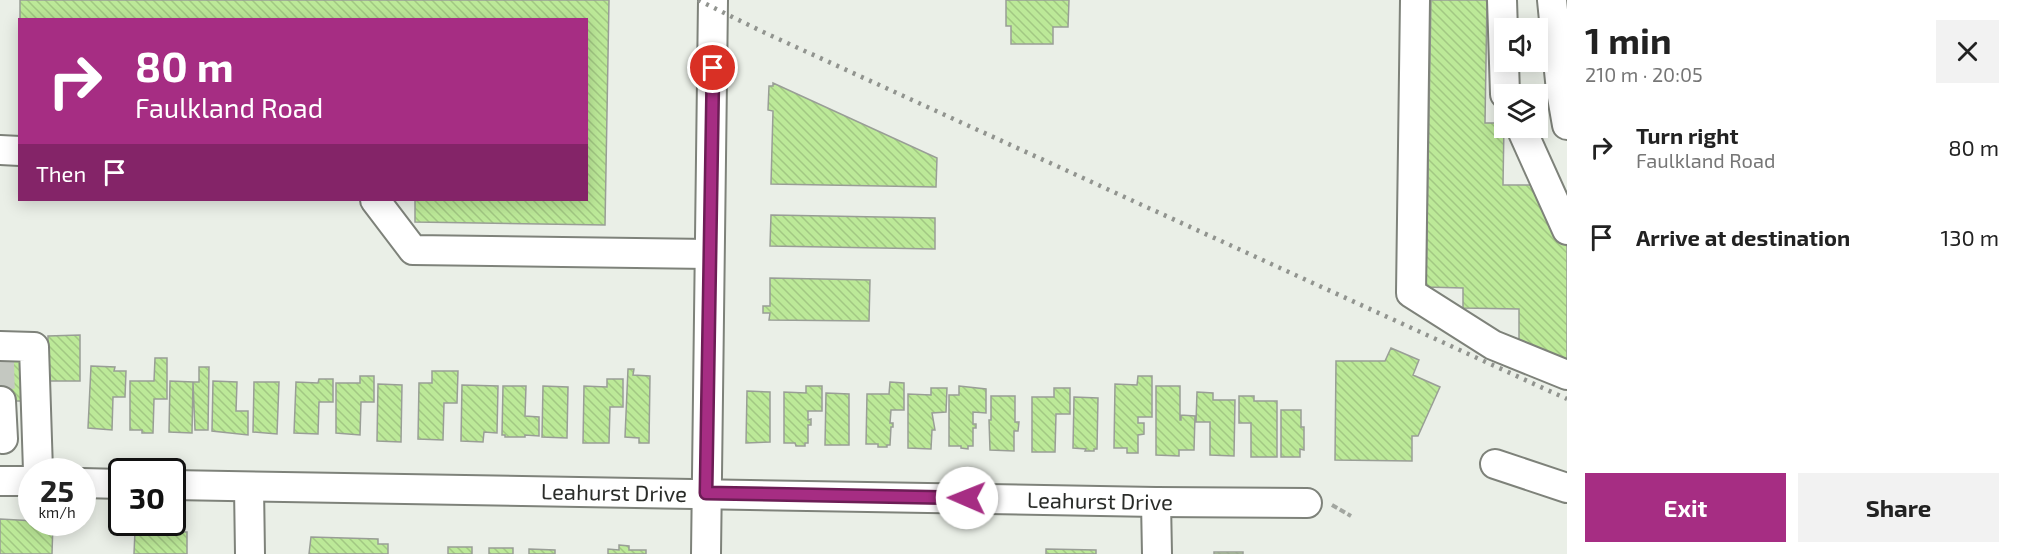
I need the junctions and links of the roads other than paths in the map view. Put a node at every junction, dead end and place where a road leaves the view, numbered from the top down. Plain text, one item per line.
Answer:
1 (713, 0) edge
2 (1415, 0) edge
3 (1502, 0) edge
4 (1552, 0) edge
5 (1505, 84) edge
6 (1567, 125) edge
7 (1525, 138) edge
8 (0, 150) edge
9 (18, 151) edge
10 (376, 201) edge
11 (1567, 231) edge
12 (709, 254) junction
13 (0, 346) edge
14 (0, 355) edge
15 (0, 361) edge
16 (1567, 375) edge
17 (1, 400) edge
18 (2, 439) edge
19 (37, 440) junction
20 (38, 458) edge
21 (1495, 464) dead end
22 (0, 481) edge
23 (18, 482) edge
24 (186, 485) edge
25 (249, 487) junction
26 (1567, 488) edge
27 (706, 493) junction
28 (1156, 502) junction
29 (1307, 503) dead end
30 (250, 554) edge
31 (706, 554) edge
32 (1157, 554) edge

1 - 12 street
2 - 16 street
3 - 5 street
4 - 6 street
7 - 11 street
8 - 9 street
10 - 12 street
12 - 27 street
13 - 19 street
14 - 15 street
17 - 18 street
18 - 19 street
19 - 20 street
21 - 26 street
22 - 23 street
24 - 25 street, Leahurst Drive
25 - 27 street, Leahurst Drive
25 - 30 street
27 - 28 street, Leahurst Drive
27 - 31 street
28 - 29 street, Leahurst Drive
28 - 32 street

